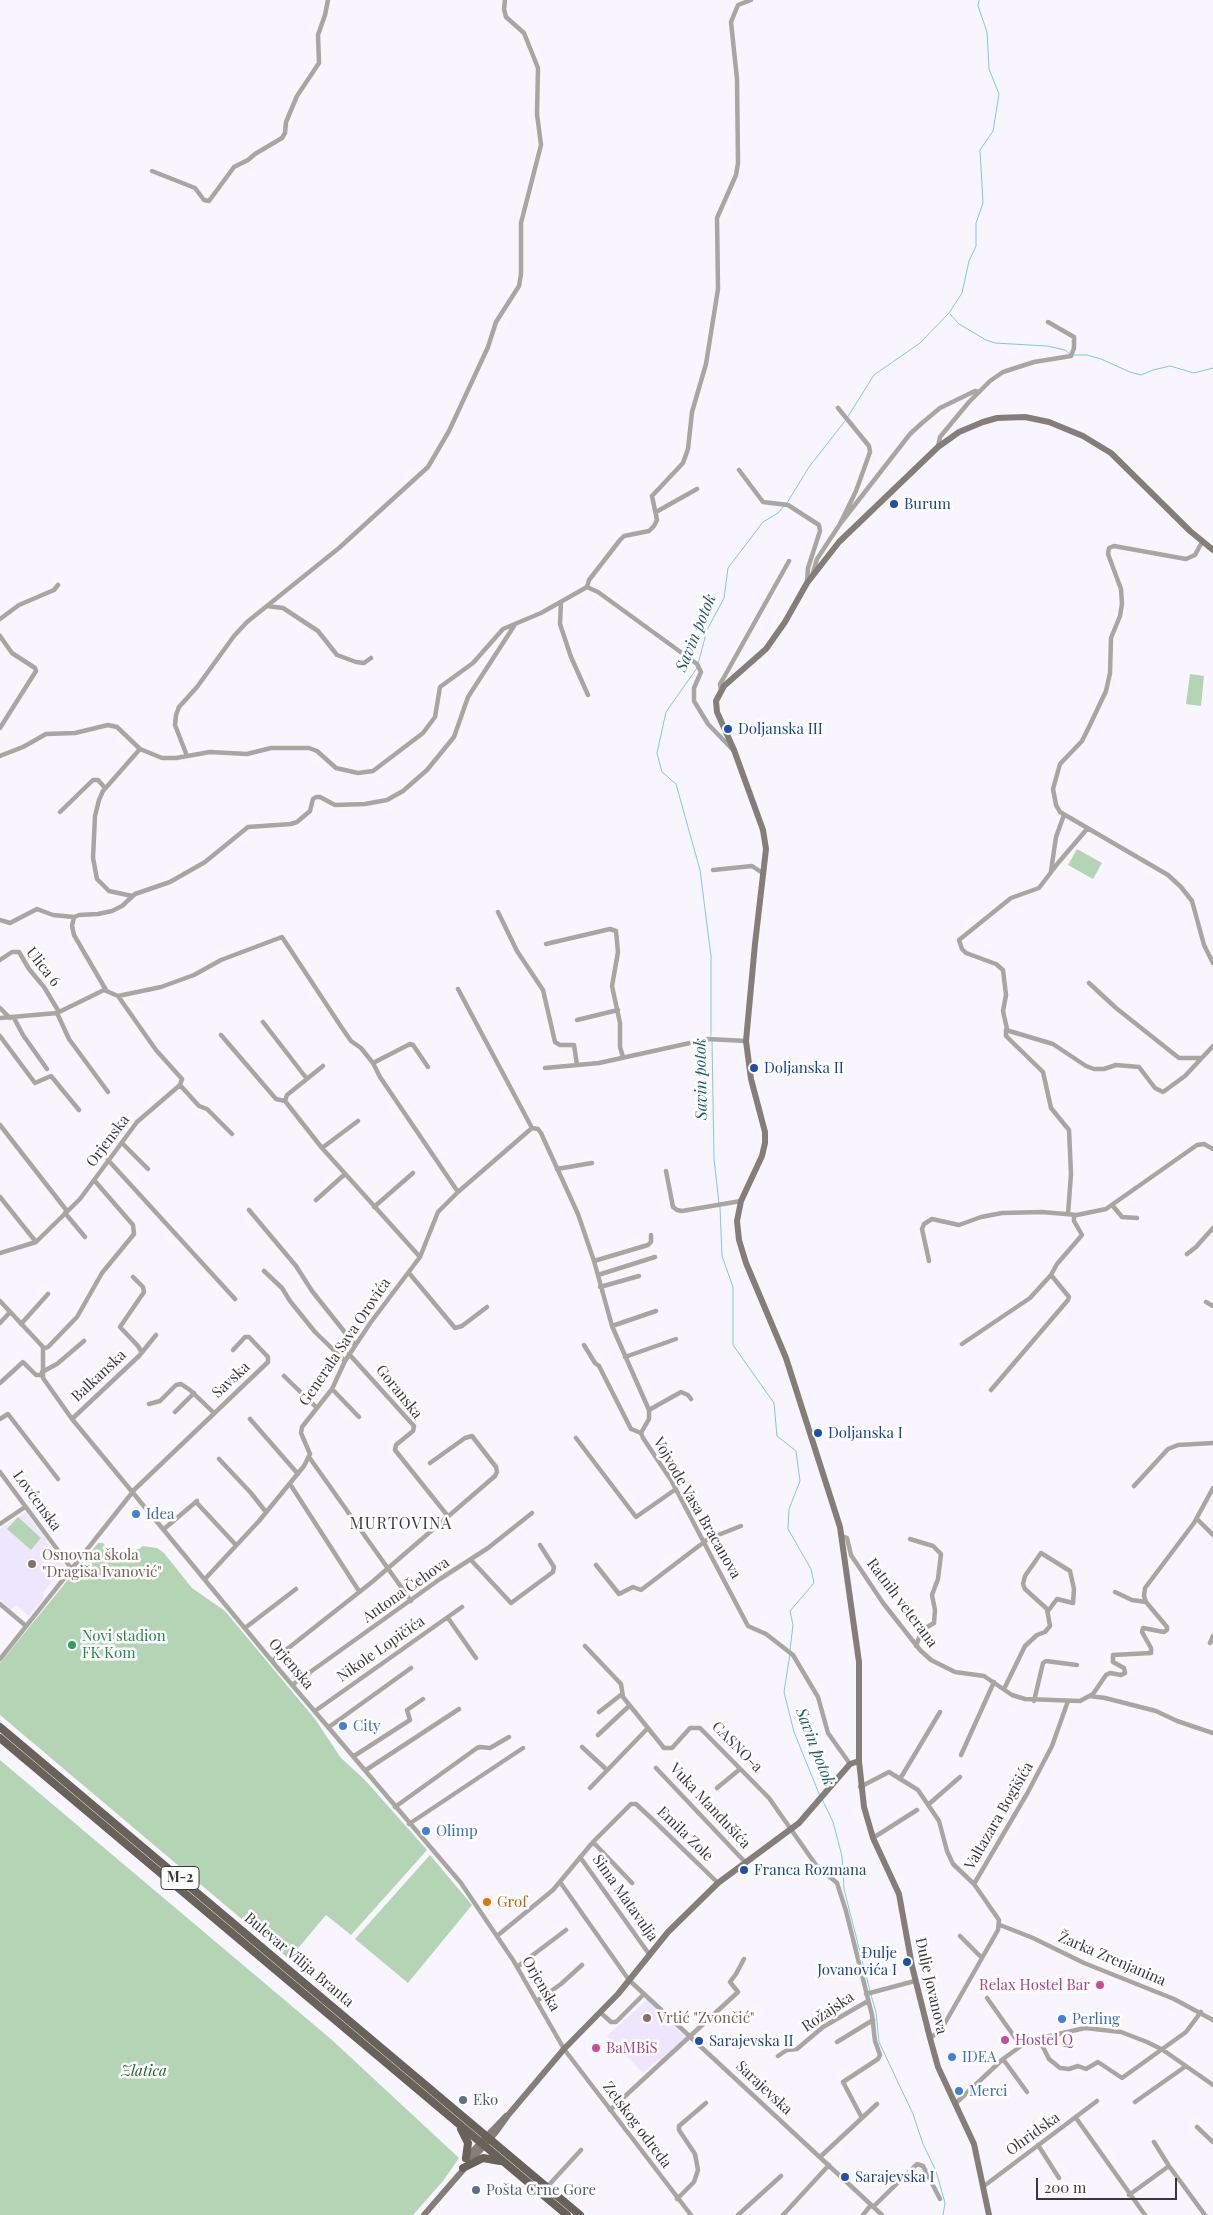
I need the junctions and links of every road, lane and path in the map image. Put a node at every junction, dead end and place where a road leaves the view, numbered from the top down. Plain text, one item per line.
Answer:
1 (328, 0) edge
2 (506, 0) edge
3 (751, 0) edge
4 (152, 171) dead end
5 (1048, 322) dead end
6 (979, 392) junction
7 (838, 408) dead end
8 (938, 447) junction
9 (739, 470) dead end
10 (697, 489) dead end
11 (656, 512) junction
12 (840, 524) junction
13 (1202, 542) junction
14 (1213, 550) edge
15 (789, 561) dead end
16 (812, 577) junction
17 (807, 583) junction
18 (58, 585) dead end
19 (588, 587) junction
20 (561, 602) junction
21 (266, 606) junction
22 (0, 619) edge
23 (514, 626) junction
24 (0, 636) edge
25 (371, 658) dead end
26 (721, 689) junction
27 (588, 695) dead end
28 (0, 728) edge
29 (140, 749) junction
30 (734, 750) junction
31 (0, 756) edge
32 (187, 756) junction
33 (106, 788) junction
34 (60, 812) dead end
35 (1064, 815) junction
36 (1087, 829) junction
37 (713, 870) dead end
38 (1050, 872) junction
39 (764, 874) junction
40 (132, 896) junction
41 (498, 912) dead end
42 (74, 917) junction
43 (0, 920) edge
44 (546, 944) dead end
45 (0, 960) edge
46 (1213, 963) edge
47 (1089, 983) dead end
48 (458, 989) dead end
49 (106, 990) junction
50 (118, 996) junction
51 (0, 1008) edge
52 (618, 1010) junction
53 (58, 1013) junction
54 (0, 1018) edge
55 (12, 1018) junction
56 (577, 1020) dead end
57 (263, 1022) dead end
58 (1007, 1029) junction
59 (221, 1035) dead end
60 (0, 1036) edge
61 (746, 1041) junction
62 (1213, 1046) edge
63 (623, 1057) junction
64 (1201, 1058) junction
65 (374, 1063) junction
66 (577, 1065) junction
67 (323, 1066) dead end
68 (428, 1067) dead end
69 (545, 1068) dead end
70 (47, 1069) dead end
71 (307, 1079) junction
72 (180, 1085) junction
73 (108, 1092) dead end
74 (285, 1101) junction
75 (79, 1110) dead end
76 (358, 1121) dead end
77 (0, 1125) edge
78 (532, 1128) junction
79 (232, 1134) dead end
80 (122, 1143) junction
81 (322, 1148) junction
82 (1213, 1149) edge
83 (108, 1160) junction
84 (592, 1163) dead end
85 (148, 1169) dead end
86 (557, 1169) junction
87 (666, 1171) dead end
88 (345, 1174) junction
89 (413, 1174) dead end
90 (94, 1180) junction
91 (458, 1192) junction
92 (0, 1197) edge
93 (316, 1200) dead end
94 (741, 1201) junction
95 (1112, 1206) junction
96 (374, 1207) junction
97 (249, 1210) dead end
98 (66, 1212) junction
99 (1068, 1214) junction
100 (1074, 1215) junction
101 (1137, 1218) dead end
102 (1213, 1228) edge
103 (651, 1235) dead end
104 (85, 1237) dead end
105 (36, 1242) junction
106 (0, 1253) edge
107 (1187, 1254) dead end
108 (420, 1257) junction
109 (655, 1257) dead end
110 (594, 1261) junction
111 (929, 1262) dead end
112 (264, 1271) dead end
113 (410, 1273) junction
114 (598, 1275) junction
115 (1051, 1275) junction
116 (639, 1276) dead end
117 (133, 1277) dead end
118 (600, 1287) junction
119 (48, 1294) dead end
120 (234, 1299) dead end
121 (0, 1301) edge
122 (1206, 1302) dead end
123 (1213, 1306) edge
124 (487, 1307) dead end
125 (656, 1311) dead end
126 (10, 1312) junction
127 (0, 1323) edge
128 (21, 1324) junction
129 (612, 1326) junction
130 (156, 1335) dead end
131 (676, 1339) dead end
132 (84, 1341) dead end
133 (962, 1344) dead end
134 (355, 1345) junction
135 (584, 1345) dead end
136 (43, 1349) junction
137 (233, 1350) dead end
138 (141, 1351) junction
139 (349, 1354) junction
140 (625, 1357) junction
141 (344, 1361) junction
142 (42, 1373) junction
143 (284, 1376) dead end
144 (0, 1383) edge
145 (332, 1389) junction
146 (991, 1390) dead end
147 (194, 1393) junction
148 (691, 1399) dead end
149 (149, 1404) dead end
150 (317, 1408) junction
151 (649, 1410) junction
152 (175, 1412) dead end
153 (214, 1413) junction
154 (359, 1417) dead end
155 (0, 1419) edge
156 (72, 1419) junction
157 (250, 1419) dead end
158 (642, 1433) junction
159 (576, 1438) dead end
160 (1213, 1443) edge
161 (309, 1457) junction
162 (219, 1459) dead end
163 (430, 1463) dead end
164 (0, 1472) edge
165 (298, 1474) junction
166 (58, 1479) dead end
167 (290, 1484) junction
168 (1134, 1486) dead end
169 (1213, 1488) edge
170 (676, 1489) junction
171 (132, 1494) junction
172 (25, 1506) junction
173 (266, 1512) junction
174 (532, 1512) dead end
175 (447, 1515) junction
176 (1197, 1519) junction
177 (0, 1524) edge
178 (740, 1526) dead end
179 (164, 1529) junction
180 (1213, 1535) edge
181 (842, 1536) junction
182 (910, 1539) dead end
183 (704, 1542) junction
184 (236, 1544) junction
185 (540, 1546) dead end
186 (471, 1560) junction
187 (596, 1565) dead end
188 (72, 1568) junction
189 (386, 1568) junction
190 (205, 1579) junction
191 (296, 1589) dead end
192 (359, 1591) junction
193 (1115, 1592) dead end
194 (411, 1601) junction
195 (1146, 1602) junction
196 (0, 1604) edge
197 (462, 1607) dead end
198 (1048, 1611) junction
199 (448, 1618) junction
200 (26, 1626) junction
201 (245, 1628) junction
202 (1213, 1636) edge
203 (1210, 1643) dead end
204 (585, 1646) dead end
205 (916, 1646) junction
206 (476, 1658) dead end
207 (0, 1659) edge
208 (272, 1661) junction
209 (1077, 1665) dead end
210 (411, 1668) dead end
211 (994, 1682) junction
212 (292, 1685) junction
213 (1004, 1689) junction
214 (622, 1694) junction
215 (1090, 1696) junction
216 (423, 1699) dead end
217 (1034, 1701) junction
218 (1068, 1702) junction
219 (629, 1706) junction
220 (459, 1709) dead end
221 (315, 1712) junction
222 (600, 1712) dead end
223 (940, 1712) dead end
224 (0, 1727) edge
225 (328, 1727) junction
226 (648, 1729) junction
227 (1213, 1733) edge
228 (598, 1735) dead end
229 (509, 1737) dead end
230 (0, 1738) edge
231 (582, 1746) dead end
232 (523, 1748) dead end
233 (962, 1755) dead end
234 (354, 1756) junction
235 (859, 1761) junction
236 (850, 1764) junction
237 (656, 1768) dead end
238 (740, 1769) junction
239 (366, 1770) junction
240 (606, 1770) junction
241 (960, 1777) dead end
242 (900, 1779) junction
243 (860, 1787) junction
244 (590, 1788) dead end
245 (717, 1788) dead end
246 (929, 1804) junction
247 (395, 1807) junction
248 (917, 1810) dead end
249 (409, 1824) junction
250 (792, 1828) junction
251 (873, 1838) junction
252 (593, 1842) junction
253 (580, 1857) junction
254 (745, 1862) junction
255 (560, 1882) junction
256 (632, 1883) dead end
257 (718, 1883) junction
258 (974, 1884) junction
259 (1000, 1925) junction
260 (566, 1930) dead end
261 (497, 1936) junction
262 (960, 1936) dead end
263 (649, 1954) junction
264 (982, 1958) junction
265 (744, 1959) dead end
266 (582, 1965) dead end
267 (517, 1967) junction
268 (629, 1980) junction
269 (915, 1980) junction
270 (644, 1994) junction
271 (869, 1994) junction
272 (987, 1998) dead end
273 (868, 2000) junction
274 (536, 2001) junction
275 (1201, 2012) junction
276 (601, 2013) junction
277 (873, 2020) junction
278 (1213, 2020) edge
279 (690, 2036) junction
280 (930, 2038) junction
281 (1039, 2038) junction
282 (837, 2042) dead end
283 (1021, 2046) junction
284 (564, 2049) junction
285 (1163, 2050) junction
286 (778, 2056) dead end
287 (1003, 2060) junction
288 (1186, 2066) junction
289 (1213, 2085) edge
290 (1027, 2092) dead end
291 (1097, 2101) dead end
292 (1135, 2102) dead end
293 (706, 2103) dead end
294 (956, 2103) junction
295 (877, 2104) dead end
296 (610, 2110) junction
297 (862, 2118) junction
298 (1076, 2118) junction
299 (458, 2123) junction
300 (1197, 2127) dead end
301 (485, 2140) junction
302 (1154, 2142) dead end
303 (1213, 2142) edge
304 (1038, 2145) junction
305 (581, 2150) dead end
306 (820, 2157) junction
307 (466, 2158) junction
308 (505, 2163) junction
309 (829, 2166) junction
310 (1169, 2166) junction
311 (463, 2168) junction
312 (781, 2176) dead end
313 (455, 2177) junction
314 (1059, 2178) dead end
315 (984, 2186) junction
316 (547, 2187) junction
317 (1129, 2195) junction
318 (677, 2199) junction
319 (940, 2199) dead end
320 (872, 2206) junction
321 (687, 2210) junction
322 (424, 2215) edge
323 (567, 2215) edge
324 (580, 2215) edge
325 (683, 2215) edge
326 (692, 2215) edge
327 (738, 2215) edge
328 (783, 2215) edge
329 (863, 2215) edge
330 (882, 2215) edge
331 (989, 2215) edge
332 (1145, 2215) edge
333 (1205, 2215) edge

1 - 4 street
2 - 21 street
3 - 11 street
5 - 6 street
6 - 8 street
6 - 12 street
7 - 12 street
8 - 13 street
8 - 16 street
9 - 17 street
10 - 11 street
11 - 19 street
12 - 16 street
13 - 14 street
13 - 35 street
15 - 26 street
16 - 17 street
17 - 26 street
18 - 22 street
19 - 20 street
19 - 30 street
20 - 23 street
20 - 27 street
21 - 25 street
21 - 32 street
23 - 32 street
23 - 40 street
24 - 28 street
26 - 30 street, Đulje Jovanova
29 - 31 street
29 - 32 street
29 - 33 street
30 - 39 street, Đulje Jovanova
33 - 34 street
33 - 40 street
35 - 36 street
35 - 38 street
36 - 38 street
36 - 46 street
37 - 39 street
38 - 58 street
39 - 61 street, Đulje Jovanova
40 - 42 street
41 - 66 street
42 - 43 street
42 - 49 street
44 - 52 street
45 - 53 street, Ulica 6
47 - 64 street
48 - 78 street
49 - 50 street
49 - 53 street
50 - 65 street
50 - 72 street
51 - 55 street
52 - 56 street
52 - 63 street
53 - 55 street
53 - 73 street
54 - 55 street
55 - 70 street
57 - 71 street
58 - 64 street
58 - 99 street
59 - 74 street
60 - 75 street
61 - 63 street
61 - 94 street, Đulje Jovanova
62 - 64 street
63 - 66 street
65 - 68 street
65 - 91 street
66 - 69 street
67 - 71 street
71 - 74 street
72 - 79 street
72 - 80 street, Orjenska
74 - 81 street
76 - 81 street
77 - 98 street
78 - 86 street
78 - 91 street, Generala Sava Orovića
80 - 83 street, Orjenska
80 - 85 street
81 - 88 street
82 - 95 street
83 - 90 street, Orjenska
83 - 120 street
84 - 86 street
86 - 110 street
87 - 94 street
88 - 93 street
88 - 96 street
89 - 96 street
90 - 98 street, Orjenska
90 - 136 street
91 - 108 street, Generala Sava Orovića
92 - 105 street
94 - 181 street, Đulje Jovanova
95 - 100 street
95 - 101 street
96 - 108 street
97 - 134 street
98 - 104 street
98 - 105 street, Orjenska
99 - 100 street
99 - 111 street
100 - 115 street
102 - 107 street
103 - 110 street
105 - 106 street, Orjenska
108 - 113 street, Generala Sava Orovića
109 - 114 street
110 - 114 street
112 - 141 street
113 - 124 street
113 - 134 street, Generala Sava Orovića
114 - 118 street
115 - 133 street
115 - 146 street
116 - 118 street
117 - 138 street, Balkanska
118 - 129 street
119 - 128 street
121 - 126 street
122 - 123 street
125 - 129 street
126 - 127 street
126 - 128 street
128 - 136 street
129 - 140 street
130 - 138 street, Balkanska
131 - 140 street
132 - 142 street
134 - 139 street, Generala Sava Orovića
135 - 158 street
136 - 142 street
137 - 153 street, Savska
138 - 156 street, Balkanska
139 - 141 street, Generala Sava Orovića
139 - 175 street, Goranska
140 - 151 street
141 - 145 street, Generala Sava Orovića
142 - 144 street
142 - 156 street, Orjenska
143 - 150 street
145 - 150 street, Generala Sava Orovića
145 - 154 street
147 - 149 street, Savska
147 - 152 street
147 - 153 street, Savska
148 - 151 street
150 - 161 street, Generala Sava Orovića
151 - 158 street, Vojvode Vasa Bracanova
153 - 171 street, Savska
155 - 166 street
156 - 171 street, Orjenska
157 - 165 street
158 - 170 street, Vojvode Vasa Bracanova
159 - 170 street
160 - 168 street
161 - 165 street
161 - 189 street
162 - 173 street
163 - 175 street
164 - 172 street, Lovćenska
165 - 167 street
167 - 173 street
167 - 192 street
169 - 176 street
170 - 183 street, Vojvode Vasa Bracanova
171 - 179 street, Orjenska
171 - 188 street, Savska
172 - 177 street
172 - 188 street, Lovćenska
173 - 184 street
174 - 186 street, Antona Čehova
175 - 189 street
176 - 180 street
176 - 195 street
178 - 183 street
179 - 184 street
179 - 190 street, Orjenska
181 - 205 street, Ratnih veterana
181 - 235 street, Đulje Jovanova
182 - 205 street
183 - 187 street
183 - 236 street, Vojvode Vasa Bracanova
184 - 190 street
185 - 186 street
186 - 194 street, Antona Čehova
188 - 200 street, Savska
189 - 192 street
189 - 194 street
190 - 201 street, Orjenska
191 - 201 street
192 - 208 street
193 - 195 street
194 - 212 street, Antona Čehova
195 - 215 street
196 - 200 street
197 - 199 street, Nikole Lopičića
198 - 198 street
198 - 213 street
199 - 206 street
199 - 221 street, Nikole Lopičića
200 - 207 street, Savska
201 - 208 street, Orjenska
202 - 203 street
204 - 214 street, CASNO-a
205 - 211 street, Ratnih veterana
208 - 212 street, Orjenska
209 - 217 street
210 - 225 street
211 - 213 street, Ratnih veterana
211 - 233 street
212 - 221 street, Orjenska
213 - 217 street, Ratnih veterana
214 - 219 street, CASNO-a
214 - 222 street
215 - 218 street, Ratnih veterana
215 - 227 street, Ratnih veterana
216 - 234 street
217 - 218 street, Ratnih veterana
218 - 258 street, Valtazara Bogišića
219 - 226 street, CASNO-a
219 - 228 street
220 - 239 street
221 - 225 street, Orjenska
223 - 242 street
224 - 301 main road, Bulevar Vilija Branta / M-2
225 - 234 street, Orjenska
226 - 238 street, CASNO-a
226 - 240 street
229 - 247 street
230 - 299 main road, Bulevar Vilija Branta / M-2
231 - 240 street
232 - 249 street
234 - 239 street, Orjenska
235 - 236 street
235 - 243 street, Đulje Jovanova
236 - 250 street
237 - 254 street, Vuka Mandušića
238 - 245 street
238 - 250 street, CASNO-a
239 - 247 street, Orjenska
240 - 244 street
241 - 246 street
242 - 243 street
242 - 246 street
243 - 251 street, Đulje Jovanova
246 - 258 street
247 - 249 street, Orjenska
248 - 251 street
249 - 261 street, Orjenska
250 - 254 street
250 - 271 street, CASNO-a
251 - 269 street, Đulje Jovanova
252 - 253 street
252 - 256 street
252 - 257 street, Emila Zole
253 - 255 street
253 - 263 street, Sima Matavulja
254 - 257 street
255 - 261 street
255 - 268 street
257 - 263 street
258 - 259 street, Valtazara Bogišića
259 - 264 street
259 - 275 street, Žarka Zrenjanina
260 - 267 street
261 - 267 street, Orjenska
262 - 264 street
263 - 268 street
264 - 280 street
265 - 279 street
266 - 274 street
267 - 274 street, Orjenska
268 - 270 street, Sarajevska
268 - 276 street
269 - 271 street, Rožajska
269 - 280 street, Đulje Jovanova
270 - 276 street
270 - 279 street, Sarajevska
271 - 273 street, CASNO-a
272 - 283 street
273 - 277 street, CASNO-a
273 - 286 street, Rožajska
274 - 284 street, Orjenska
275 - 278 street, Žarka Zrenjanina
275 - 285 street
276 - 284 street
277 - 282 street
277 - 297 street, CASNO-a
279 - 296 street
279 - 306 street, Sarajevska
280 - 294 street, Đulje Jovanova
281 - 283 street
281 - 285 street
281 - 285 street
283 - 287 street
284 - 296 street, Zetskog odreda
284 - 301 street
285 - 288 street
287 - 290 street
287 - 294 street
288 - 289 street
288 - 292 street
291 - 298 street, Ohridska
293 - 318 street
294 - 315 street, Đulje Jovanova
295 - 297 street
296 - 318 street, Zetskog odreda
297 - 306 street
298 - 304 street, Ohridska
298 - 317 street
299 - 301 main road, Bulevar Vilija Branta / M-2
299 - 307 main road
300 - 303 street
301 - 307 street
301 - 308 main road, Bulevar Vilija Branta / M-2
301 - 311 street
301 - 316 main road, Bulevar Vilija Branta / M-2
302 - 310 street
304 - 314 street
304 - 315 street, Ohridska
305 - 316 street
306 - 309 street, Sarajevska
307 - 313 street
308 - 311 main road
308 - 323 main road, Bulevar Vilija Branta / M-2
309 - 320 street, Sarajevska
309 - 328 street
310 - 317 street
310 - 333 street
311 - 313 street
312 - 327 street
313 - 322 street
315 - 331 street, Đulje Jovanova
316 - 324 main road, Bulevar Vilija Branta / M-2
317 - 332 street
318 - 321 street, Zetskog odreda
319 - 320 street
320 - 329 street
320 - 330 street, Sarajevska
321 - 325 street
321 - 326 street, Zetskog odreda

